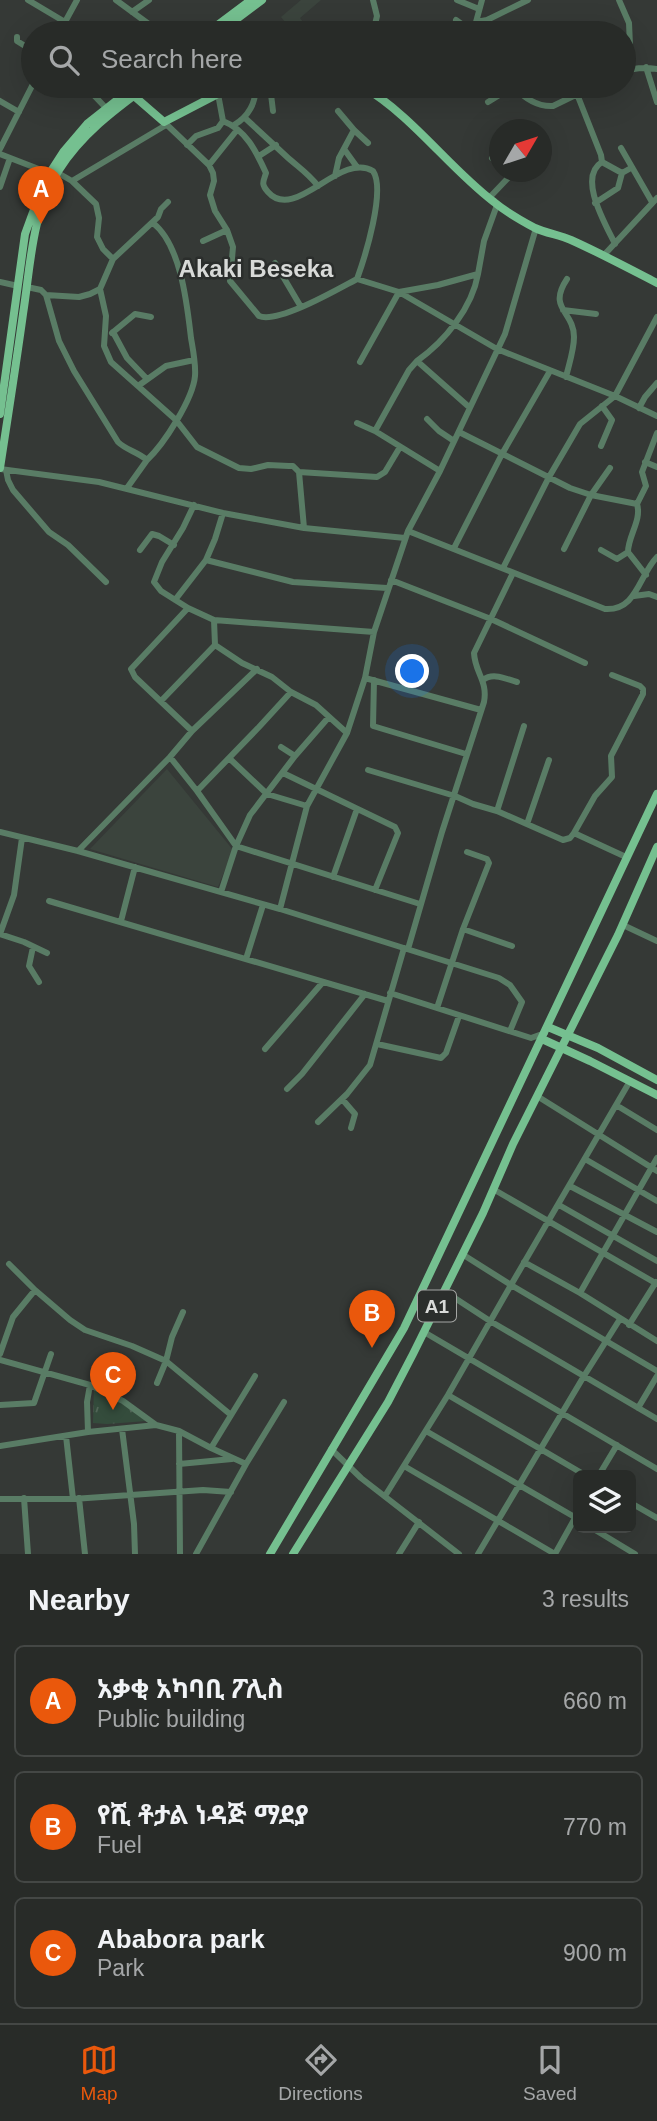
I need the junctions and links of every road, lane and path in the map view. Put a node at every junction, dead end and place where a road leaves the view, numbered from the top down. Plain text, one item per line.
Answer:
1 (28, 0) edge
2 (77, 0) edge
3 (116, 0) edge
4 (149, 0) edge
5 (251, 0) edge
6 (262, 0) edge
7 (373, 0) edge
8 (457, 0) edge
9 (482, 0) edge
10 (528, 0) edge
11 (619, 0) edge
12 (240, 7) edge
13 (479, 9) junction
14 (132, 12) junction
15 (63, 21) edge
16 (66, 21) edge
17 (144, 21) edge
18 (222, 21) edge
19 (228, 21) edge
20 (376, 21) edge
21 (476, 21) edge
22 (482, 21) edge
23 (628, 21) edge
24 (17, 37) dead end
25 (21, 43) edge
26 (646, 67) junction
27 (636, 68) edge
28 (657, 69) edge
29 (26, 98) edge
30 (96, 98) edge
31 (119, 98) edge
32 (131, 98) edge
33 (136, 98) edge
34 (211, 98) edge
35 (219, 98) edge
36 (254, 98) edge
37 (272, 98) edge
38 (381, 98) edge
39 (494, 98) edge
40 (527, 98) edge
41 (569, 98) edge
42 (579, 98) edge
43 (0, 101) edge
44 (488, 102) dead end
45 (657, 102) edge
46 (106, 108) junction
47 (273, 111) dead end
48 (338, 111) dead end
49 (19, 112) junction
50 (245, 118) junction
51 (223, 121) junction
52 (165, 124) junction
53 (218, 128) junction
54 (236, 128) junction
55 (354, 130) junction
56 (228, 139) junction
57 (368, 142) dead end
58 (187, 145) junction
59 (276, 145) junction
60 (621, 148) dead end
61 (344, 149) junction
62 (0, 151) edge
63 (259, 156) junction
64 (10, 158) junction
65 (601, 162) junction
66 (209, 165) junction
67 (356, 167) junction
68 (631, 168) junction
69 (53, 173) junction
70 (622, 173) junction
71 (335, 176) junction
72 (72, 181) junction
73 (504, 182) edge
74 (318, 186) junction
75 (0, 187) edge
76 (489, 198) junction
77 (654, 200) edge
78 (168, 202) dead end
79 (596, 204) junction
80 (497, 205) junction
81 (153, 223) junction
82 (536, 228) junction
83 (227, 230) junction
84 (203, 242) dead end
85 (615, 244) junction
86 (604, 256) junction
87 (113, 259) junction
88 (275, 263) dead end
89 (478, 274) junction
90 (357, 279) junction
91 (567, 279) dead end
92 (0, 282) edge
93 (657, 283) edge
94 (23, 286) junction
95 (100, 289) junction
96 (399, 292) junction
97 (46, 295) junction
98 (301, 307) junction
99 (563, 310) junction
100 (596, 314) dead end
101 (151, 317) dead end
102 (657, 317) edge
103 (454, 325) junction
104 (113, 332) junction
105 (104, 339) junction
106 (497, 349) junction
107 (194, 360) junction
108 (360, 362) dead end
109 (417, 362) junction
110 (550, 371) junction
111 (566, 377) junction
112 (147, 379) junction
113 (657, 383) edge
114 (138, 386) junction
115 (615, 396) junction
116 (602, 406) junction
117 (470, 407) junction
118 (639, 408) junction
119 (0, 414) edge
120 (657, 415) edge
121 (428, 419) dead end
122 (176, 420) junction
123 (357, 423) dead end
124 (375, 431) junction
125 (459, 432) junction
126 (657, 433) edge
127 (454, 441) junction
128 (601, 446) dead end
129 (400, 447) junction
130 (502, 454) junction
131 (147, 460) junction
132 (645, 462) junction
133 (657, 467) edge
134 (610, 468) dead end
135 (2, 469) edge
136 (440, 471) junction
137 (299, 472) junction
138 (549, 477) junction
139 (127, 488) junction
140 (591, 495) junction
141 (636, 504) junction
142 (194, 506) junction
143 (223, 513) junction
144 (304, 528) junction
145 (406, 534) junction
146 (174, 545) junction
147 (454, 548) junction
148 (564, 549) dead end
149 (140, 550) dead end
150 (601, 550) dead end
151 (628, 552) junction
152 (657, 557) edge
153 (206, 560) junction
154 (650, 564) junction
155 (638, 565) junction
156 (503, 568) junction
157 (513, 573) junction
158 (646, 575) junction
159 (391, 580) junction
160 (106, 582) dead end
161 (387, 589) junction
162 (634, 596) junction
163 (657, 597) edge
164 (176, 600) junction
165 (188, 608) junction
166 (491, 619) junction
167 (214, 620) junction
168 (374, 632) junction
169 (215, 645) junction
170 (585, 663) dead end
171 (257, 669) junction
172 (612, 675) dead end
173 (365, 678) junction
174 (374, 680) junction
175 (483, 680) junction
176 (517, 682) dead end
177 (291, 692) junction
178 (161, 701) junction
179 (481, 710) junction
180 (328, 718) junction
181 (524, 726) dead end
182 (192, 731) junction
183 (347, 733) junction
184 (281, 747) dead end
185 (466, 754) junction
186 (295, 756) junction
187 (170, 757) junction
188 (229, 758) junction
189 (549, 760) dead end
190 (368, 770) dead end
191 (284, 773) junction
192 (317, 789) junction
193 (197, 791) junction
194 (267, 794) junction
195 (657, 794) edge
196 (455, 796) junction
197 (307, 806) junction
198 (357, 809) junction
199 (496, 811) junction
200 (527, 824) junction
201 (0, 832) edge
202 (574, 834) junction
203 (22, 838) junction
204 (236, 846) junction
205 (657, 846) edge
206 (78, 851) junction
207 (467, 852) dead end
208 (626, 857) junction
209 (293, 865) junction
210 (135, 867) junction
211 (332, 877) junction
212 (375, 890) junction
213 (220, 892) junction
214 (48, 901) dead end
215 (420, 904) junction
216 (263, 905) junction
217 (280, 909) junction
218 (121, 921) junction
219 (622, 925) junction
220 (463, 929) junction
221 (1, 931) edge
222 (657, 941) edge
223 (512, 946) dead end
224 (33, 947) junction
225 (406, 948) junction
226 (47, 953) dead end
227 (246, 959) junction
228 (452, 962) junction
229 (39, 982) dead end
230 (323, 982) junction
231 (390, 993) junction
232 (365, 994) junction
233 (388, 1001) junction
234 (437, 1008) junction
235 (459, 1016) junction
236 (510, 1031) junction
237 (545, 1033) junction
238 (567, 1035) junction
239 (377, 1044) junction
240 (561, 1047) junction
241 (265, 1049) dead end
242 (657, 1080) edge
243 (630, 1081) junction
244 (287, 1089) dead end
245 (657, 1095) edge
246 (537, 1096) junction
247 (342, 1099) junction
248 (616, 1105) junction
249 (318, 1122) dead end
250 (351, 1128) dead end
251 (657, 1130) edge
252 (599, 1134) junction
253 (585, 1158) junction
254 (657, 1158) edge
255 (654, 1169) edge
256 (570, 1186) junction
257 (494, 1189) junction
258 (638, 1190) junction
259 (657, 1201) edge
260 (559, 1205) junction
261 (624, 1214) junction
262 (549, 1220) junction
263 (657, 1232) edge
264 (613, 1236) junction
265 (603, 1252) junction
266 (462, 1254) junction
267 (657, 1261) edge
268 (524, 1262) junction
269 (9, 1264) dead end
270 (656, 1282) edge
271 (511, 1285) junction
272 (35, 1290) junction
273 (444, 1291) junction
274 (580, 1293) junction
275 (183, 1312) dead end
276 (620, 1319) junction
277 (490, 1321) junction
278 (629, 1325) junction
279 (424, 1332) junction
280 (605, 1340) junction
281 (657, 1341) edge
282 (0, 1354) edge
283 (51, 1354) dead end
284 (467, 1359) junction
285 (0, 1360) edge
286 (166, 1361) junction
287 (657, 1373) edge
288 (45, 1374) junction
289 (255, 1376) dead end
290 (583, 1376) junction
291 (157, 1383) dead end
292 (90, 1385) junction
293 (447, 1395) junction
294 (284, 1402) dead end
295 (0, 1405) edge
296 (638, 1408) junction
297 (562, 1413) junction
298 (231, 1415) junction
299 (657, 1419) edge
300 (156, 1426) junction
301 (122, 1429) junction
302 (179, 1431) junction
303 (426, 1431) junction
304 (88, 1432) junction
305 (66, 1436) junction
306 (617, 1445) junction
307 (0, 1446) edge
308 (211, 1448) junction
309 (331, 1449) junction
310 (540, 1450) junction
311 (232, 1459) junction
312 (179, 1464) junction
313 (246, 1464) junction
314 (349, 1466) junction
315 (404, 1466) junction
316 (657, 1469) edge
317 (575, 1470) edge
318 (602, 1470) edge
319 (520, 1485) junction
320 (179, 1491) junction
321 (231, 1492) junction
322 (131, 1495) junction
323 (385, 1496) junction
324 (24, 1498) junction
325 (76, 1498) junction
326 (0, 1499) edge
327 (636, 1506) edge
328 (573, 1517) edge
329 (657, 1518) edge
330 (499, 1521) junction
331 (419, 1522) junction
332 (573, 1525) edge
333 (600, 1533) edge
334 (28, 1554) edge
335 (85, 1554) edge
336 (135, 1554) edge
337 (180, 1554) edge
338 (196, 1554) edge
339 (270, 1554) edge
340 (294, 1554) edge
341 (399, 1554) edge
342 (459, 1554) edge
343 (478, 1554) edge
344 (555, 1554) edge
345 (635, 1554) edge

1 - 15 street
2 - 16 street
3 - 14 street
4 - 14 street
5 - 12 main road
6 - 12 main road
7 - 20 street
8 - 13 street
9 - 13 street
10 - 22 street
11 - 23 street
12 - 18 main road
12 - 19 main road
13 - 21 street
14 - 17 street
24 - 25 street
26 - 27 street
26 - 28 street
26 - 45 street
29 - 49 street
30 - 46 street
31 - 46 main road
32 - 69 main road
33 - 52 main road
34 - 52 main road
35 - 51 street
36 - 50 street
37 - 47 street
38 - 76 main road
39 - 44 street
40 - 41 street
42 - 65 street
43 - 49 street
46 - 69 main road
48 - 55 street
49 - 62 street
50 - 54 street
50 - 59 street
51 - 53 street
51 - 54 street
52 - 58 street
52 - 72 street
53 - 56 street
53 - 58 street
54 - 56 street
54 - 63 street
55 - 57 street
55 - 61 street
56 - 66 street
58 - 66 street
59 - 63 street
59 - 74 street
60 - 68 street
61 - 67 street
61 - 71 street
62 - 64 street
63 - 74 street
64 - 69 street
64 - 75 street
65 - 70 street
65 - 79 street
66 - 83 street
67 - 71 street
67 - 90 street
68 - 70 street
68 - 77 street
69 - 72 street
69 - 94 main road
70 - 79 street
71 - 74 street
72 - 87 street
73 - 76 street
76 - 80 main road
77 - 85 street
78 - 81 street
79 - 85 street
80 - 82 main road
80 - 89 street
81 - 87 street
81 - 107 street
82 - 86 main road
82 - 106 street
83 - 84 street
83 - 98 street
85 - 86 street
86 - 93 main road
87 - 95 street
88 - 98 street
89 - 96 street
89 - 103 street
90 - 96 street
90 - 98 street
91 - 99 street
92 - 94 street
94 - 97 street
94 - 119 main road
94 - 135 main road
95 - 97 street
95 - 105 street
96 - 103 street
96 - 108 street
97 - 131 street
99 - 100 street
99 - 111 street
101 - 104 street
102 - 115 street
103 - 106 street
103 - 109 street
104 - 105 street
104 - 112 street
105 - 114 street
106 - 110 street
106 - 117 street
107 - 112 street
107 - 122 street
109 - 117 street
109 - 124 street
110 - 111 street
110 - 130 street
111 - 115 street
112 - 114 street
113 - 118 street
114 - 122 street
115 - 116 street
115 - 118 street
116 - 128 street
116 - 138 street
117 - 125 street
118 - 120 street
121 - 127 street
122 - 131 street
122 - 137 street
123 - 124 street
124 - 129 street
125 - 127 street
125 - 130 street
126 - 132 street
127 - 136 street
129 - 136 street
129 - 137 street
130 - 138 street
130 - 147 street
131 - 139 street
132 - 133 street
132 - 141 street
134 - 140 street
135 - 139 street
135 - 160 street
136 - 145 street
137 - 144 street
138 - 140 street
138 - 156 street
139 - 142 street
140 - 141 street
140 - 148 street
141 - 151 street
142 - 143 street
142 - 146 street
143 - 144 street
143 - 153 street
144 - 145 street
145 - 147 street
145 - 159 street
146 - 149 street
146 - 164 street
147 - 156 street
150 - 151 street
151 - 155 street
152 - 154 street
153 - 161 street
153 - 164 street
154 - 155 street
154 - 158 street
155 - 158 street
156 - 157 street
157 - 162 street
157 - 166 street
158 - 162 street
159 - 161 street
159 - 166 street
161 - 168 street
162 - 163 street
164 - 165 street
165 - 167 street
165 - 178 street
166 - 170 street
166 - 175 street
167 - 168 street
167 - 169 street
168 - 173 street
169 - 171 street
169 - 178 street
171 - 177 street
171 - 182 street
172 - 202 street
173 - 174 street
173 - 183 street
174 - 179 street
174 - 185 street
175 - 176 street
175 - 179 street
177 - 180 street
177 - 188 street
178 - 182 street
179 - 185 street
180 - 183 street
180 - 186 street
181 - 199 street
182 - 187 street
183 - 192 street
184 - 186 street
185 - 196 street
186 - 191 street
187 - 193 street
187 - 206 street
188 - 193 street
188 - 194 street
189 - 200 street
190 - 196 street
191 - 192 street
191 - 194 street
192 - 197 street
192 - 198 street
193 - 204 street
194 - 197 street
194 - 204 street
195 - 208 main road, A1
196 - 199 street
196 - 215 street
197 - 209 street
198 - 211 street
198 - 212 street
199 - 200 street
200 - 202 street
201 - 203 street
202 - 208 street
203 - 206 street
203 - 221 street
204 - 209 street
204 - 213 street
205 - 219 main road, A1
206 - 210 street
207 - 220 street
208 - 237 main road, A1
209 - 211 street
209 - 217 street
210 - 213 street
210 - 218 street
211 - 212 street
212 - 215 street
213 - 216 street
214 - 218 street
215 - 225 street
216 - 217 street
216 - 227 street
217 - 225 street
218 - 227 street
219 - 222 street
219 - 238 main road, A1
220 - 223 street
220 - 228 street
221 - 224 street
224 - 226 street
224 - 229 street
225 - 228 street
225 - 231 street
227 - 230 street
228 - 234 street
228 - 236 street
230 - 232 street
230 - 241 street
231 - 233 street
231 - 234 street
232 - 233 street
232 - 244 street
233 - 239 street
234 - 235 street
235 - 236 street
235 - 239 street
236 - 237 street
237 - 238 main road
237 - 240 main road
237 - 309 main road, A1
238 - 240 main road, A1
238 - 242 main road
239 - 247 street
240 - 243 main road
240 - 246 main road, A1
243 - 245 main road
243 - 248 street
246 - 252 street
246 - 257 main road, A1
247 - 249 street
247 - 250 street
248 - 251 street
248 - 252 street
252 - 253 street
252 - 255 street
253 - 256 street
253 - 258 street
254 - 255 street
255 - 258 street
256 - 260 street
256 - 261 street
257 - 262 street
257 - 266 main road, A1
258 - 259 street
258 - 261 street
260 - 262 street
260 - 264 street
261 - 263 street
261 - 264 street
262 - 265 street
262 - 268 street
264 - 265 street
264 - 267 street
265 - 270 street
265 - 274 street
266 - 271 street
266 - 273 main road, A1
268 - 271 street
268 - 274 street
269 - 272 street
270 - 278 street
271 - 277 street
271 - 280 street
272 - 282 street
272 - 286 street
273 - 277 street
273 - 279 main road, A1
274 - 276 street
275 - 286 street
276 - 278 street
276 - 280 street
277 - 284 street
277 - 290 street
278 - 281 street
279 - 284 street
279 - 314 main road, A1
280 - 287 street
280 - 290 street
283 - 288 street
284 - 293 street
284 - 297 street
285 - 288 street
286 - 291 street
286 - 298 street
287 - 296 street
288 - 292 street
288 - 295 street
289 - 298 street
290 - 296 street
290 - 297 street
292 - 300 street
292 - 304 street
293 - 303 street
293 - 310 street
294 - 313 street
296 - 299 street
297 - 306 street
297 - 310 street
298 - 308 street
300 - 301 street
300 - 302 street
301 - 304 street
301 - 322 street
302 - 308 street
302 - 312 street
303 - 315 street
303 - 319 street
304 - 305 street
305 - 307 street
305 - 325 street
306 - 316 street
306 - 318 street
308 - 311 street
309 - 314 street
309 - 339 main road
310 - 317 street
310 - 319 street
311 - 312 street
311 - 313 street
312 - 320 street
313 - 321 street
314 - 323 street
314 - 340 main road, A1
315 - 323 street
315 - 330 street
319 - 328 street
319 - 330 street
320 - 321 street
320 - 322 street
320 - 337 street
321 - 338 street
322 - 325 street
322 - 336 street
323 - 331 street
324 - 325 street
324 - 326 street
324 - 334 street
325 - 335 street
327 - 329 street
330 - 343 street
330 - 344 street
331 - 341 street
331 - 342 street
332 - 344 street
333 - 345 street

